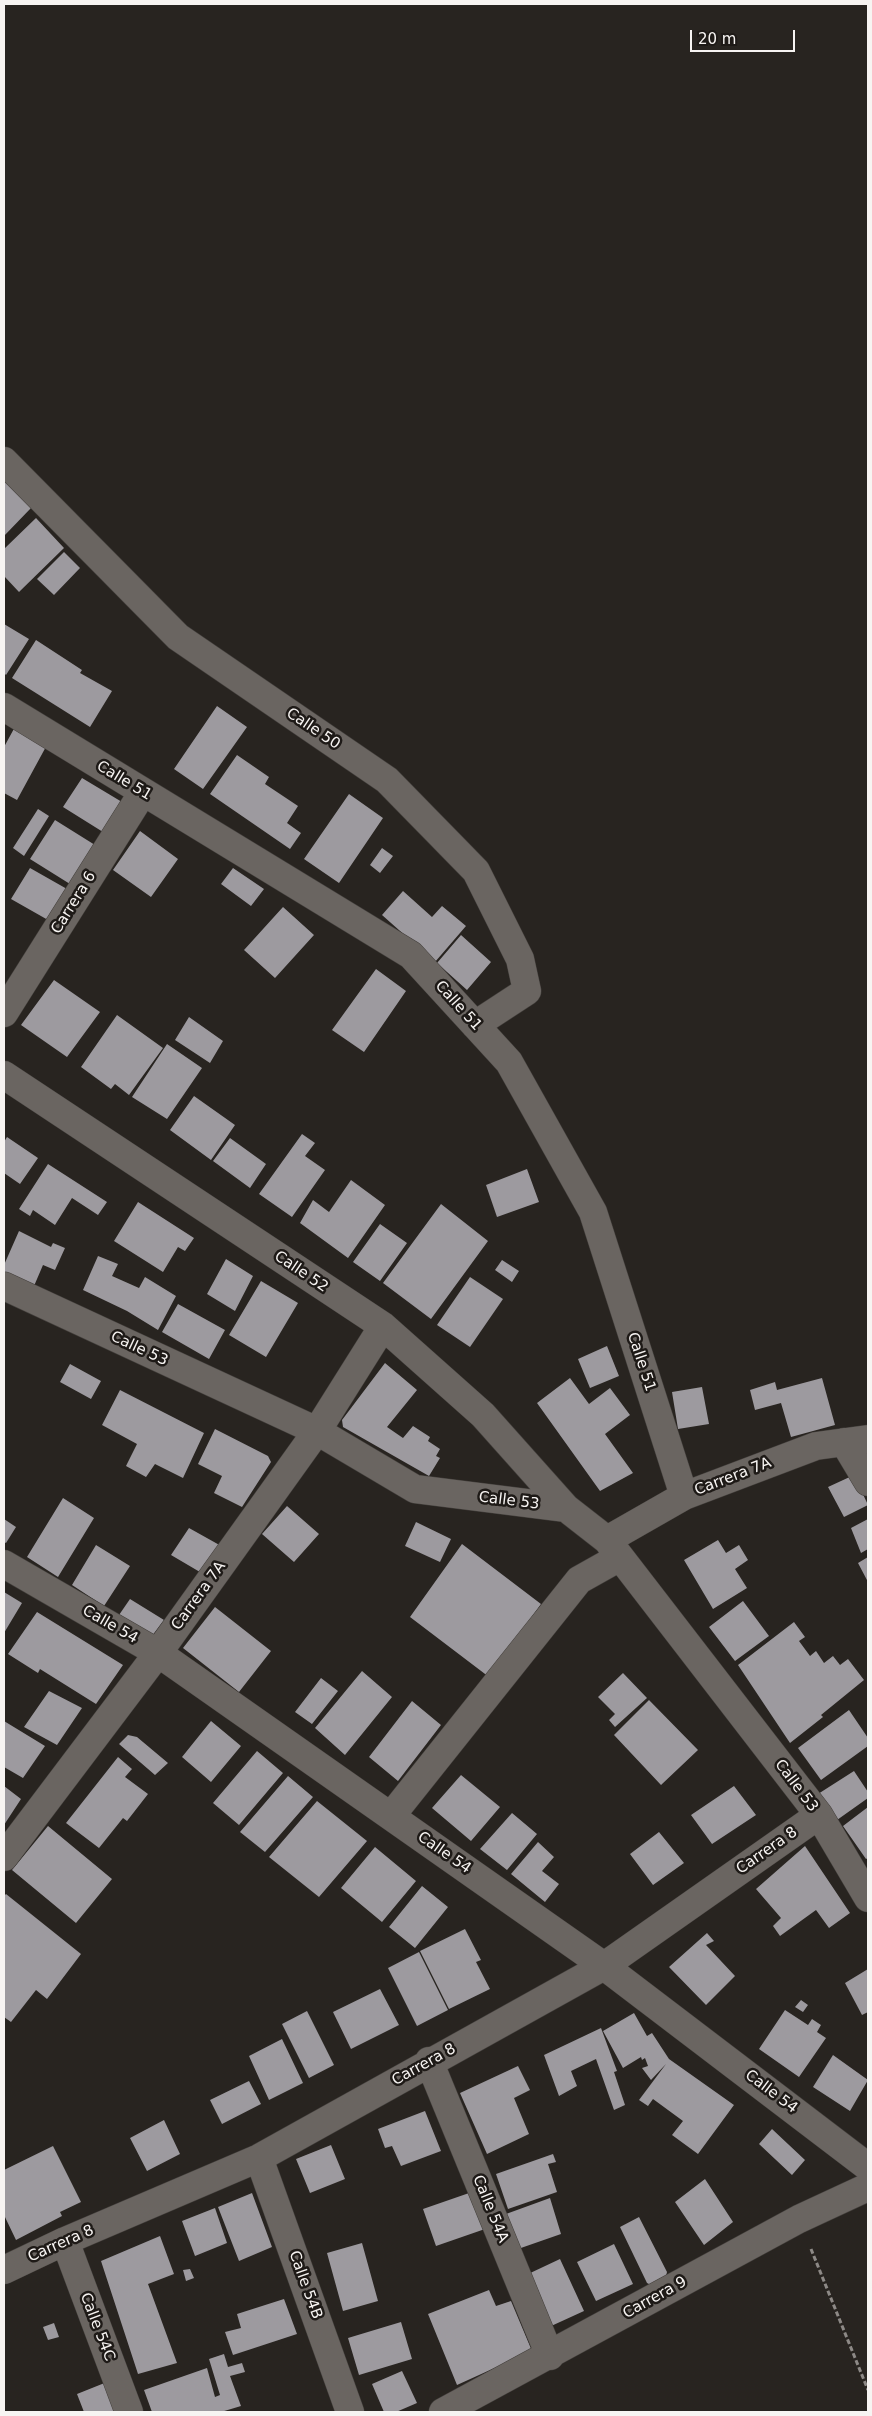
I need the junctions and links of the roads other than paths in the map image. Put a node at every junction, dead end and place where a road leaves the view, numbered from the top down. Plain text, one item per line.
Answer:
1 (4, 461) edge
2 (4, 707) edge
3 (143, 792) junction
4 (4, 1013) edge
5 (475, 1025) junction
6 (4, 1075) edge
7 (4, 1286) edge
8 (383, 1326) junction
9 (317, 1431) junction
10 (856, 1440) edge
11 (868, 1482) edge
12 (684, 1496) junction
13 (566, 1508) junction
14 (614, 1549) junction
15 (4, 1564) edge
16 (158, 1653) junction
17 (818, 1815) junction
18 (391, 1816) junction
19 (4, 1857) edge
20 (868, 1898) edge
21 (604, 1966) junction
22 (429, 2062) junction
23 (259, 2158) junction
24 (868, 2166) edge
25 (868, 2187) edge
26 (65, 2241) junction
27 (4, 2270) edge
28 (550, 2356) junction
29 (129, 2412) edge
30 (350, 2412) edge
31 (443, 2412) edge

1 - 5 street, Calle 50
2 - 3 street, Calle 51
3 - 4 street, Carrera 6
3 - 5 street, Calle 51
5 - 12 street, Calle 51
6 - 8 street, Calle 52
7 - 9 street, Calle 53
8 - 9 street, Carrera 7A
8 - 13 street, Calle 52
9 - 13 street, Calle 53
9 - 16 street, Carrera 7A
10 - 11 street
10 - 12 street, Carrera 7A
12 - 14 street, Carrera 7A
13 - 14 street, Calle 53
14 - 17 street, Calle 53
14 - 18 street, Carrera 7A
15 - 16 street, Calle 54
16 - 18 street, Calle 54
16 - 19 street, Carrera 7A
17 - 20 street, Calle 53
17 - 21 street, Carrera 8
18 - 21 street, Calle 54
21 - 22 street, Carrera 8
21 - 24 street, Calle 54
22 - 23 street, Carrera 8
22 - 28 street, Calle 54A
23 - 26 street, Carrera 8
23 - 30 street, Calle 54B
25 - 28 street, Carrera 9
26 - 27 street, Carrera 8
26 - 29 street, Calle 54C
28 - 31 street, Carrera 9

